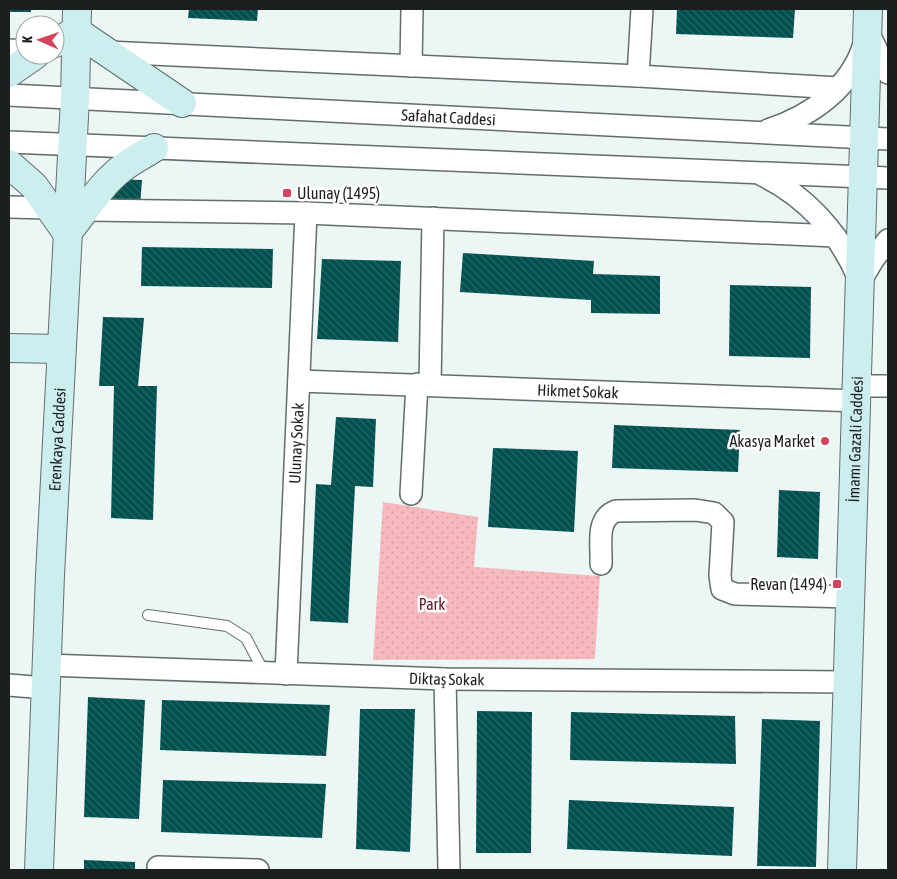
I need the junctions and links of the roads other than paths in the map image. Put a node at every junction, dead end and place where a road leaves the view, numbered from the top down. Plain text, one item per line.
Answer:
1 (412, 9) edge
2 (642, 9) edge
3 (868, 20) edge
4 (69, 28) edge
5 (107, 52) junction
6 (21, 65) edge
7 (412, 66) junction
8 (9, 73) edge
9 (888, 73) edge
10 (638, 76) junction
11 (838, 88) junction
12 (9, 95) edge
13 (75, 98) junction
14 (182, 103) junction
15 (760, 133) junction
16 (876, 138) edge
17 (9, 142) edge
18 (71, 145) junction
19 (154, 148) junction
20 (9, 164) edge
21 (756, 172) junction
22 (876, 178) edge
23 (9, 207) edge
24 (49, 208) junction
25 (87, 210) junction
26 (306, 213) junction
27 (433, 218) junction
28 (67, 232) junction
29 (836, 236) junction
30 (887, 243) edge
31 (860, 282) junction
32 (9, 348) edge
33 (61, 349) junction
34 (299, 381) junction
35 (423, 385) junction
36 (888, 386) edge
37 (857, 393) junction
38 (411, 494) dead end
39 (602, 564) dead end
40 (851, 597) junction
41 (148, 615) dead end
42 (264, 673) junction
43 (286, 674) junction
44 (46, 676) junction
45 (445, 679) junction
46 (848, 682) junction
47 (9, 685) edge
48 (158, 867) dead end
49 (38, 870) edge
50 (258, 870) edge
51 (266, 870) edge
52 (449, 870) edge
53 (842, 870) edge

1 - 7 street
2 - 10 street
3 - 9 street
3 - 11 street
3 - 16 street, İmamı Gazali Caddesi
4 - 5 street
4 - 13 street, Erenkaya Caddesi
5 - 7 street
5 - 14 street
6 - 8 street
7 - 10 street
10 - 11 street
11 - 15 street
12 - 13 street, Safahat Caddesi
13 - 14 street, Safahat Caddesi
13 - 18 street, Erenkaya Caddesi
14 - 15 street, Safahat Caddesi
15 - 16 street, Safahat Caddesi
16 - 22 street, İmamı Gazali Caddesi
17 - 18 street
18 - 19 street
18 - 28 street, Erenkaya Caddesi
19 - 21 street
19 - 25 street
20 - 24 street
21 - 22 street
21 - 29 street
22 - 31 street, İmamı Gazali Caddesi
23 - 24 street
24 - 28 street
25 - 26 street
25 - 28 street
26 - 27 street
26 - 34 street, Ulunay Sokak
27 - 29 street
27 - 35 street
28 - 33 street, Erenkaya Caddesi
29 - 31 street
30 - 31 street
31 - 37 street, İmamı Gazali Caddesi
32 - 33 street
33 - 44 street, Erenkaya Caddesi
34 - 35 street, Hikmet Sokak
34 - 43 street, Ulunay Sokak
35 - 37 street, Hikmet Sokak
35 - 38 street
36 - 37 street, Hikmet Sokak
37 - 40 street, İmamı Gazali Caddesi
39 - 40 street
40 - 46 street, İmamı Gazali Caddesi
41 - 42 lane
42 - 43 street, Diktaş Sokak
42 - 44 street, Diktaş Sokak
43 - 45 street, Diktaş Sokak
44 - 47 street, Diktaş Sokak
44 - 49 street, Erenkaya Caddesi
45 - 46 street, Diktaş Sokak
45 - 52 street
46 - 53 street, İmamı Gazali Caddesi
48 - 50 street
50 - 51 street

